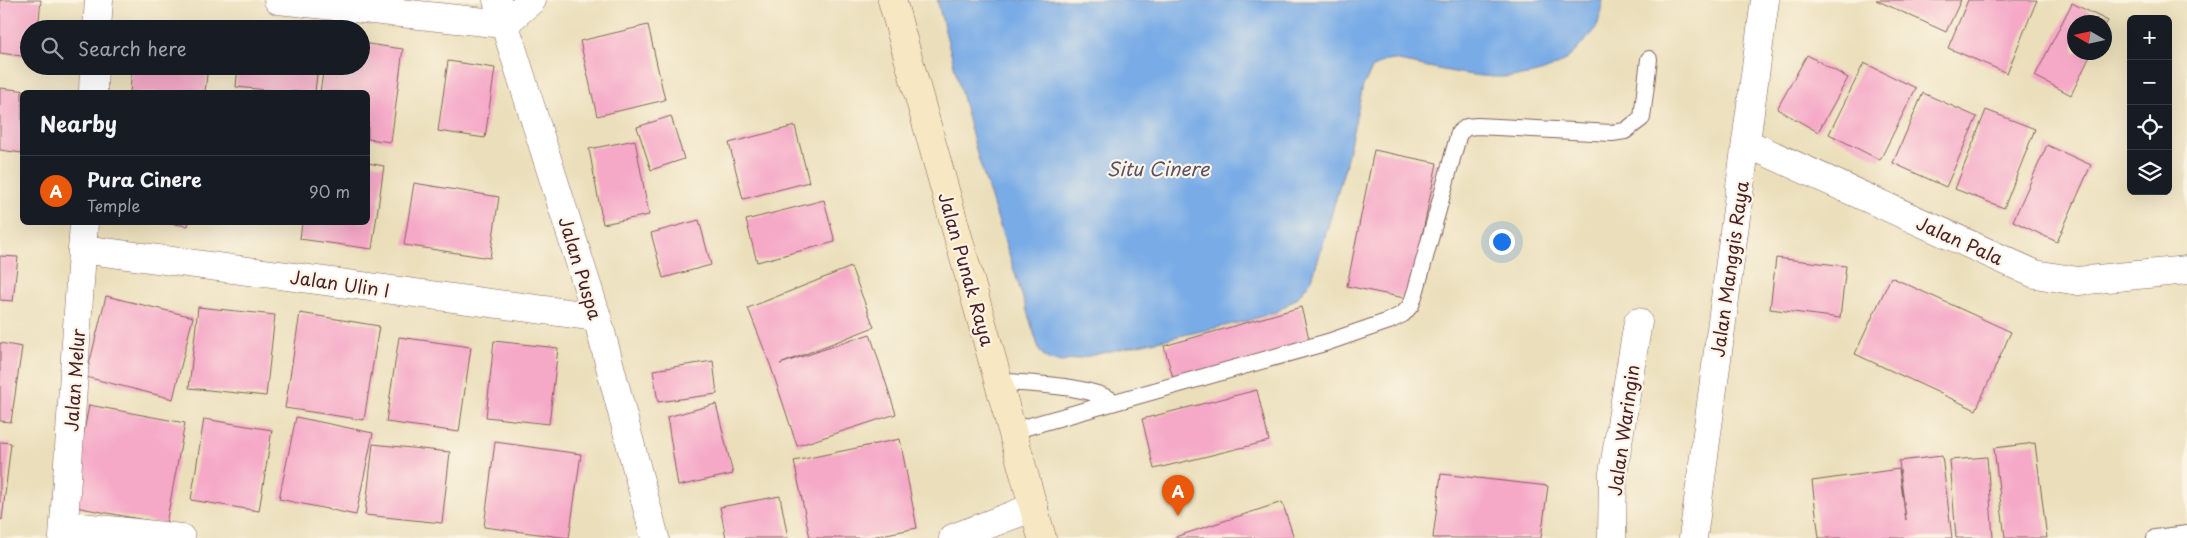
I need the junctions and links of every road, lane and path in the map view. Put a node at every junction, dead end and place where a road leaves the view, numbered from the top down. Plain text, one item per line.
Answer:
1 (99, 0) edge
2 (278, 0) edge
3 (532, 0) edge
4 (892, 0) edge
5 (1765, 0) edge
6 (500, 12) edge
7 (98, 20) edge
8 (1649, 59) dead end
9 (94, 75) edge
10 (93, 90) edge
11 (1748, 131) junction
12 (84, 225) edge
13 (82, 249) junction
14 (2187, 270) edge
15 (597, 317) junction
16 (1638, 322) dead end
17 (998, 381) junction
18 (1115, 402) junction
19 (1012, 431) junction
20 (1034, 508) junction
21 (63, 531) edge
22 (2187, 534) edge
23 (181, 538) edge
24 (655, 538) edge
25 (953, 538) edge
26 (1042, 538) edge
27 (1612, 538) edge
28 (1693, 538) edge
29 (2155, 538) edge

1 - 7 street
2 - 6 street
3 - 6 street
4 - 17 main road, Jalan Punak Raya
5 - 11 street, Jalan Manggis Raya
6 - 15 street, Jalan Puspa
8 - 18 lane
9 - 10 street
11 - 14 street, Jalan Pala
11 - 28 street, Jalan Manggis Raya
12 - 13 street, Jalan Melur
13 - 15 street, Jalan Ulin I
13 - 21 street, Jalan Melur
15 - 24 street, Jalan Puspa
16 - 27 street, Jalan Waringin
17 - 18 lane
17 - 19 main road, Jalan Punak Raya
18 - 19 lane
19 - 20 main road, Jalan Punak Raya
20 - 25 street
20 - 26 main road, Jalan Punak Raya
21 - 23 street
22 - 29 lane

